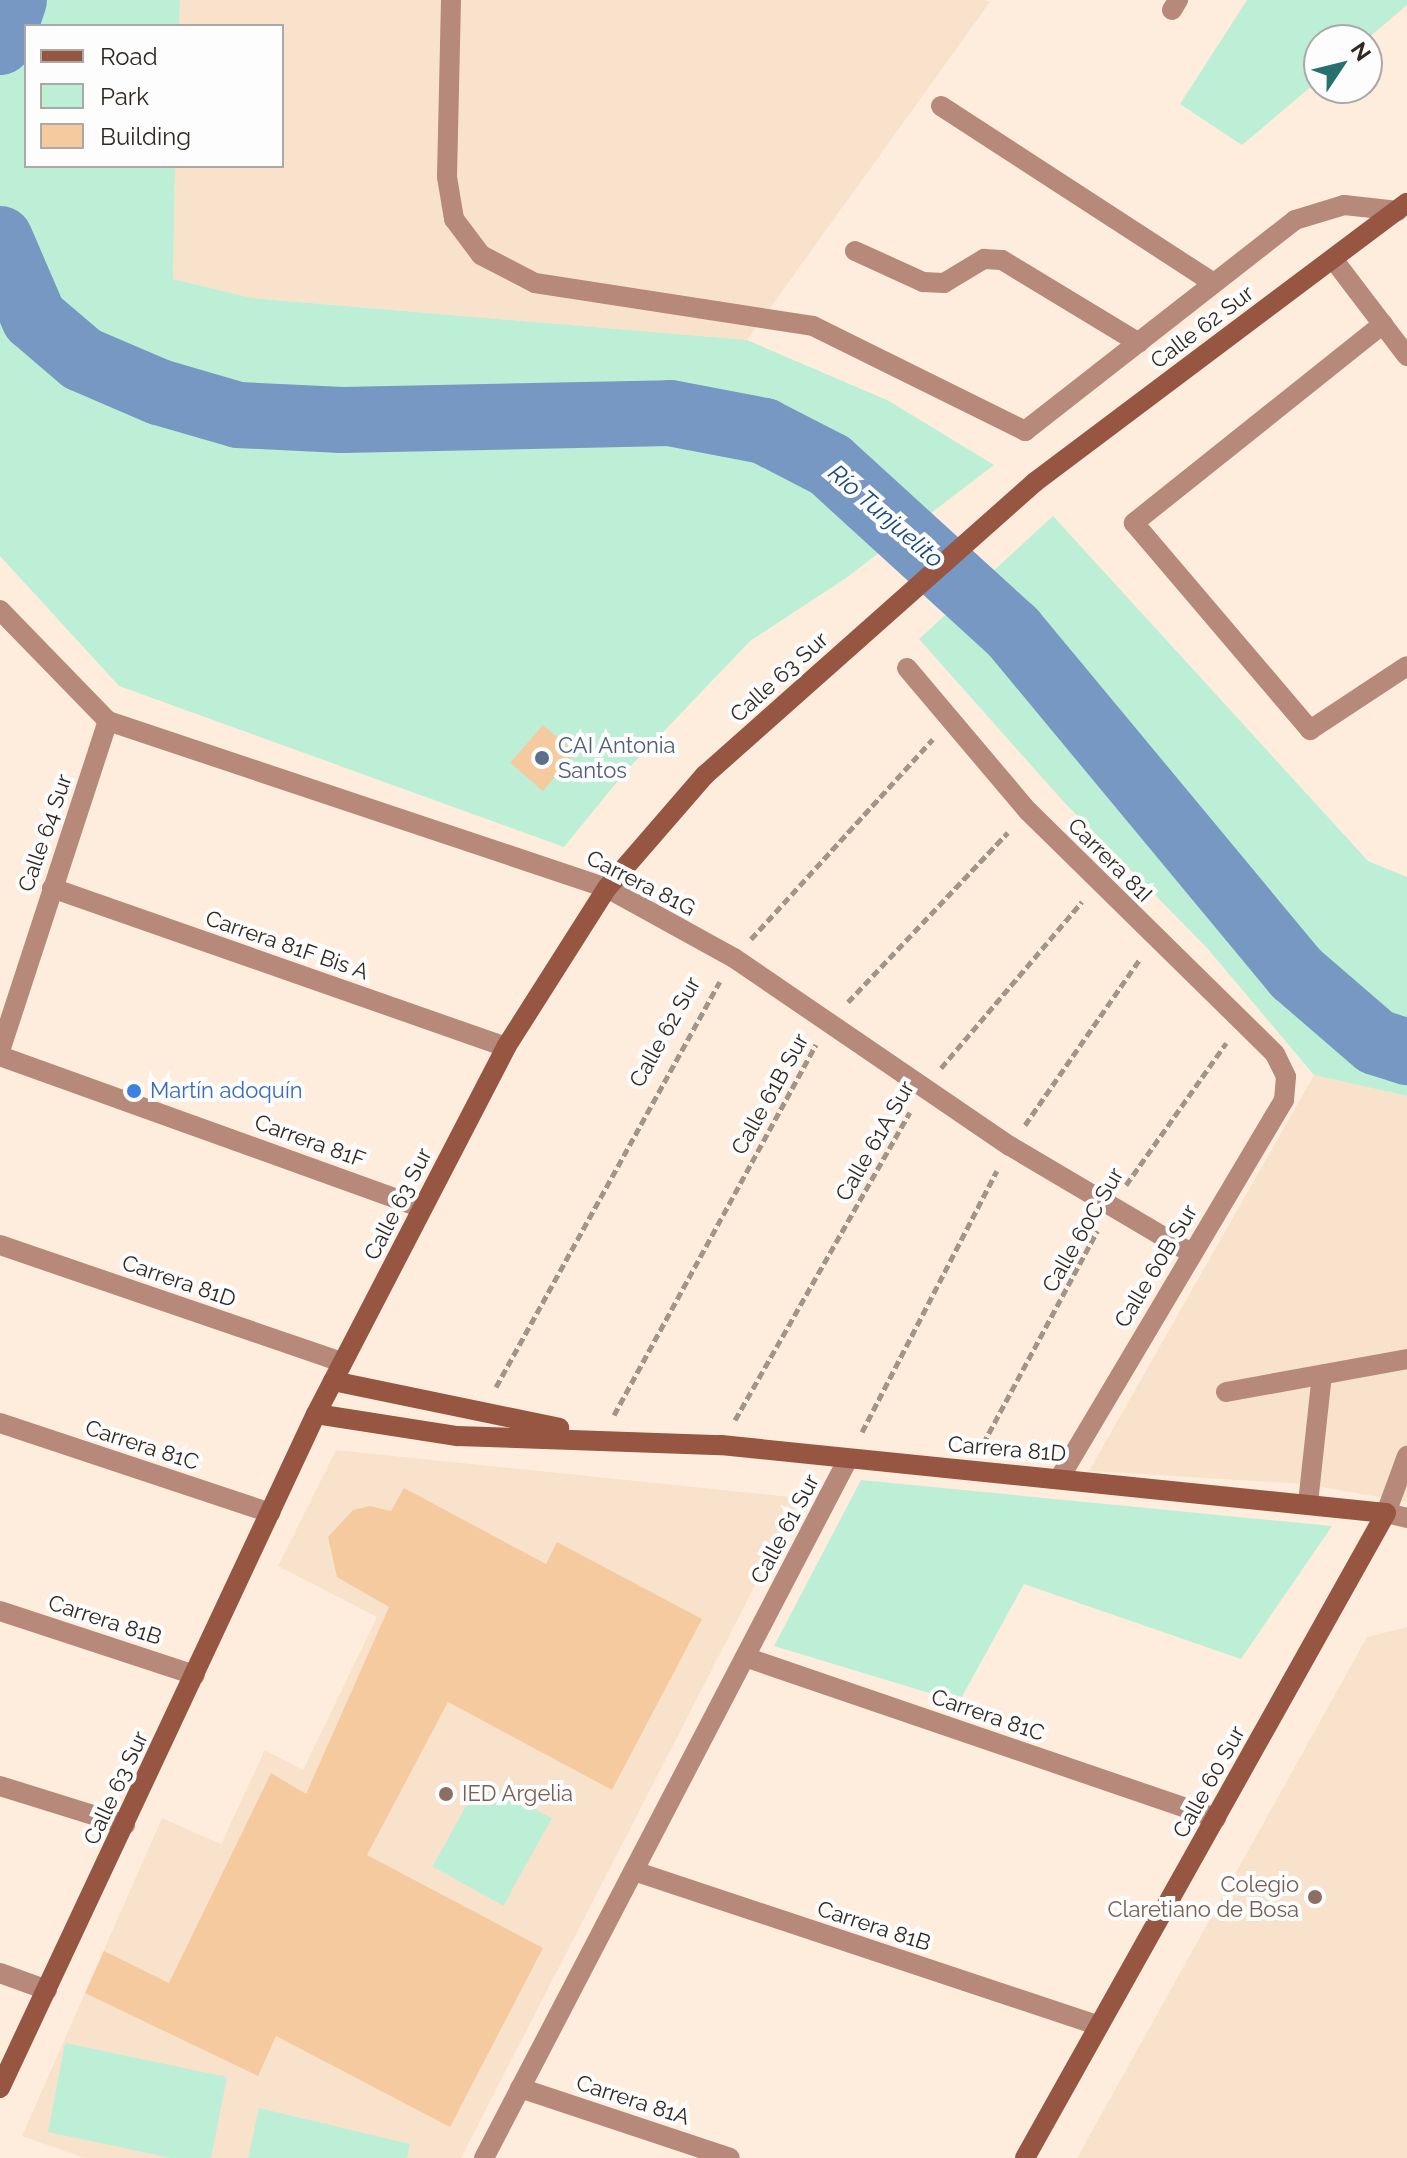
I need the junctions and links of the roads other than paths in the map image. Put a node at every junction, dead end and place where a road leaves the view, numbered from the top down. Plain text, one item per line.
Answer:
1 (451, 0) edge
2 (941, 106) dead end
3 (1402, 207) edge
4 (855, 251) dead end
5 (1333, 259) junction
6 (1214, 283) junction
7 (1383, 324) junction
8 (1139, 343) junction
9 (1407, 356) edge
10 (1035, 482) joint
11 (0, 610) edge
12 (1407, 666) edge
13 (907, 668) dead end
14 (108, 721) junction
15 (52, 888) junction
16 (607, 888) junction
17 (506, 1047) junction
18 (0, 1054) edge
19 (1286, 1077) joint
20 (422, 1208) junction
21 (0, 1245) edge
22 (1191, 1253) junction
23 (1407, 1359) edge
24 (342, 1362) junction
25 (1322, 1375) junction
26 (333, 1381) junction
27 (1226, 1392) dead end
28 (316, 1414) junction
29 (0, 1423) edge
30 (602, 1437) junction
31 (1407, 1456) edge
32 (847, 1461) junction
33 (1060, 1478) junction
34 (1308, 1503) junction
35 (270, 1513) junction
36 (1400, 1519) edge
37 (0, 1611) edge
38 (745, 1657) junction
39 (195, 1675) junction
40 (0, 1786) edge
41 (1216, 1818) junction
42 (125, 1825) junction
43 (634, 1871) junction
44 (0, 1973) edge
45 (47, 1990) junction
46 (1099, 2026) junction
47 (0, 2088) edge
48 (520, 2088) junction
49 (484, 2158) edge
50 (730, 2158) edge
51 (1025, 2158) edge

1 - 8 street, Calle 62 Sur
2 - 6 street
3 - 5 street, Calle 62 Sur
3 - 6 street, Calle 62 Sur
4 - 8 street
5 - 7 street
5 - 10 street, Calle 62 Sur
6 - 8 street, Calle 62 Sur
7 - 9 street
7 - 12 street
10 - 16 street, Calle 63 Sur
11 - 14 street, Carrera 81G
13 - 19 street, Carrera 81I
14 - 15 street, Calle 64 Sur
14 - 16 street, Carrera 81G
15 - 17 street, Carrera 81F Bis A
15 - 18 street, Calle 64 Sur
16 - 17 street, Calle 63 Sur
16 - 22 street, Carrera 81G
17 - 20 street, Calle 63 Sur
18 - 20 street, Carrera 81F
19 - 22 street, Calle 60B Sur
20 - 24 street, Calle 63 Sur
21 - 24 street, Carrera 81D
22 - 33 street, Calle 60B Sur
23 - 25 street
24 - 26 street, Calle 63 Sur
25 - 27 street
25 - 34 street
26 - 28 street, Calle 63 Sur
26 - 30 street, Carrera 81D
28 - 30 street, Carrera 81D
28 - 35 street, Calle 63 Sur
29 - 35 street, Carrera 81C
30 - 32 street, Carrera 81D
31 - 36 street
32 - 33 street, Carrera 81D
32 - 38 street, Calle 61 Sur
33 - 34 street, Carrera 81D
34 - 36 street, Carrera 81D
35 - 39 street, Calle 63 Sur
36 - 41 street, Calle 60 Sur
37 - 39 street, Carrera 81B
38 - 41 street, Carrera 81C
38 - 43 street, Calle 61 Sur
39 - 42 street, Calle 63 Sur
40 - 42 street
41 - 46 street, Calle 60 Sur
42 - 45 street, Calle 63 Sur
43 - 46 street, Carrera 81B
43 - 48 street, Calle 61 Sur
44 - 45 street
45 - 47 street, Calle 63 Sur
46 - 51 street, Calle 60 Sur
48 - 49 street, Calle 61 Sur
48 - 50 street, Carrera 81A

